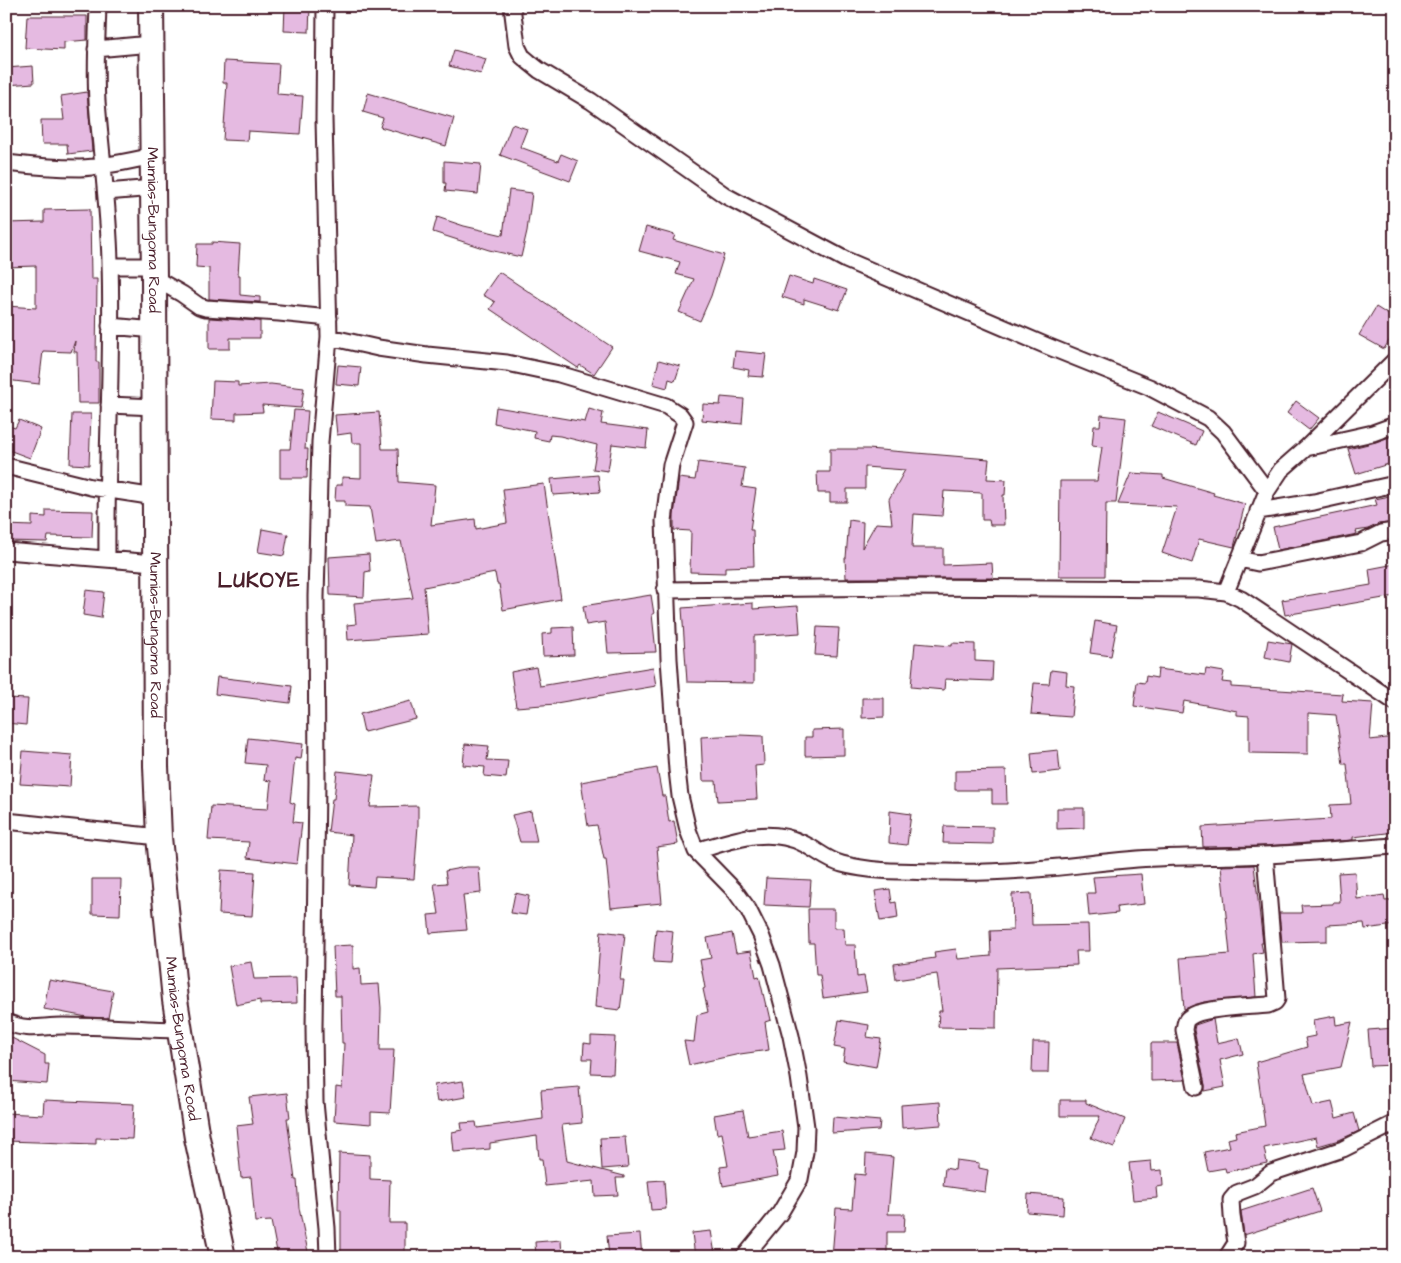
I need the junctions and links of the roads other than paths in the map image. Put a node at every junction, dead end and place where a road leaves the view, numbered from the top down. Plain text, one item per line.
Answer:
1 (98, 6) edge
2 (151, 6) edge
3 (325, 6) edge
4 (512, 6) edge
5 (152, 44) junction
6 (96, 49) junction
7 (153, 156) junction
8 (6, 163) edge
9 (104, 165) junction
10 (154, 188) junction
11 (106, 192) junction
12 (110, 266) junction
13 (154, 272) junction
14 (329, 318) junction
15 (110, 326) junction
16 (155, 330) junction
17 (329, 337) junction
18 (1395, 360) edge
19 (109, 405) junction
20 (155, 407) junction
21 (1395, 425) edge
22 (1306, 448) junction
23 (6, 466) edge
24 (1395, 484) edge
25 (106, 490) junction
26 (1267, 491) junction
27 (155, 497) junction
28 (1258, 511) junction
29 (1395, 531) edge
30 (6, 551) edge
31 (108, 558) junction
32 (1239, 559) junction
33 (155, 563) junction
34 (665, 590) junction
35 (1226, 592) junction
36 (1395, 702) edge
37 (6, 821) edge
38 (159, 837) junction
39 (1395, 846) edge
40 (696, 851) junction
41 (1265, 855) junction
42 (6, 1022) edge
43 (180, 1030) junction
44 (1196, 1087) dead end
45 (1395, 1123) edge
46 (223, 1257) edge
47 (328, 1257) edge
48 (744, 1257) edge
49 (1227, 1257) edge

1 - 6 street
2 - 5 highway, Mumias-Bungoma Road
3 - 14 street
4 - 26 street
5 - 6 street
5 - 7 highway, Mumias-Bungoma Road
6 - 9 street
7 - 9 street
7 - 10 highway, Mumias-Bungoma Road
8 - 9 street
9 - 11 street
10 - 11 street
10 - 13 highway, Mumias-Bungoma Road
11 - 12 street
12 - 13 street
12 - 15 street
13 - 14 street
13 - 16 highway, Mumias-Bungoma Road
14 - 17 street
15 - 16 street
15 - 19 street
16 - 20 highway, Mumias-Bungoma Road
17 - 34 street
17 - 47 street
18 - 22 street
19 - 20 street
19 - 25 street
20 - 27 highway, Mumias-Bungoma Road
21 - 22 street
22 - 26 street
23 - 25 street
24 - 28 street
25 - 27 street
25 - 31 street
26 - 28 street
27 - 33 highway, Mumias-Bungoma Road
28 - 32 street
29 - 32 street
30 - 31 street
31 - 33 street
32 - 35 street
33 - 38 highway, Mumias-Bungoma Road
34 - 35 street
34 - 40 street
35 - 36 street
37 - 38 street
38 - 43 highway, Mumias-Bungoma Road
39 - 41 street
40 - 41 street
40 - 48 street
41 - 44 street
42 - 43 street
43 - 46 highway, Mumias-Bungoma Road
45 - 49 street

